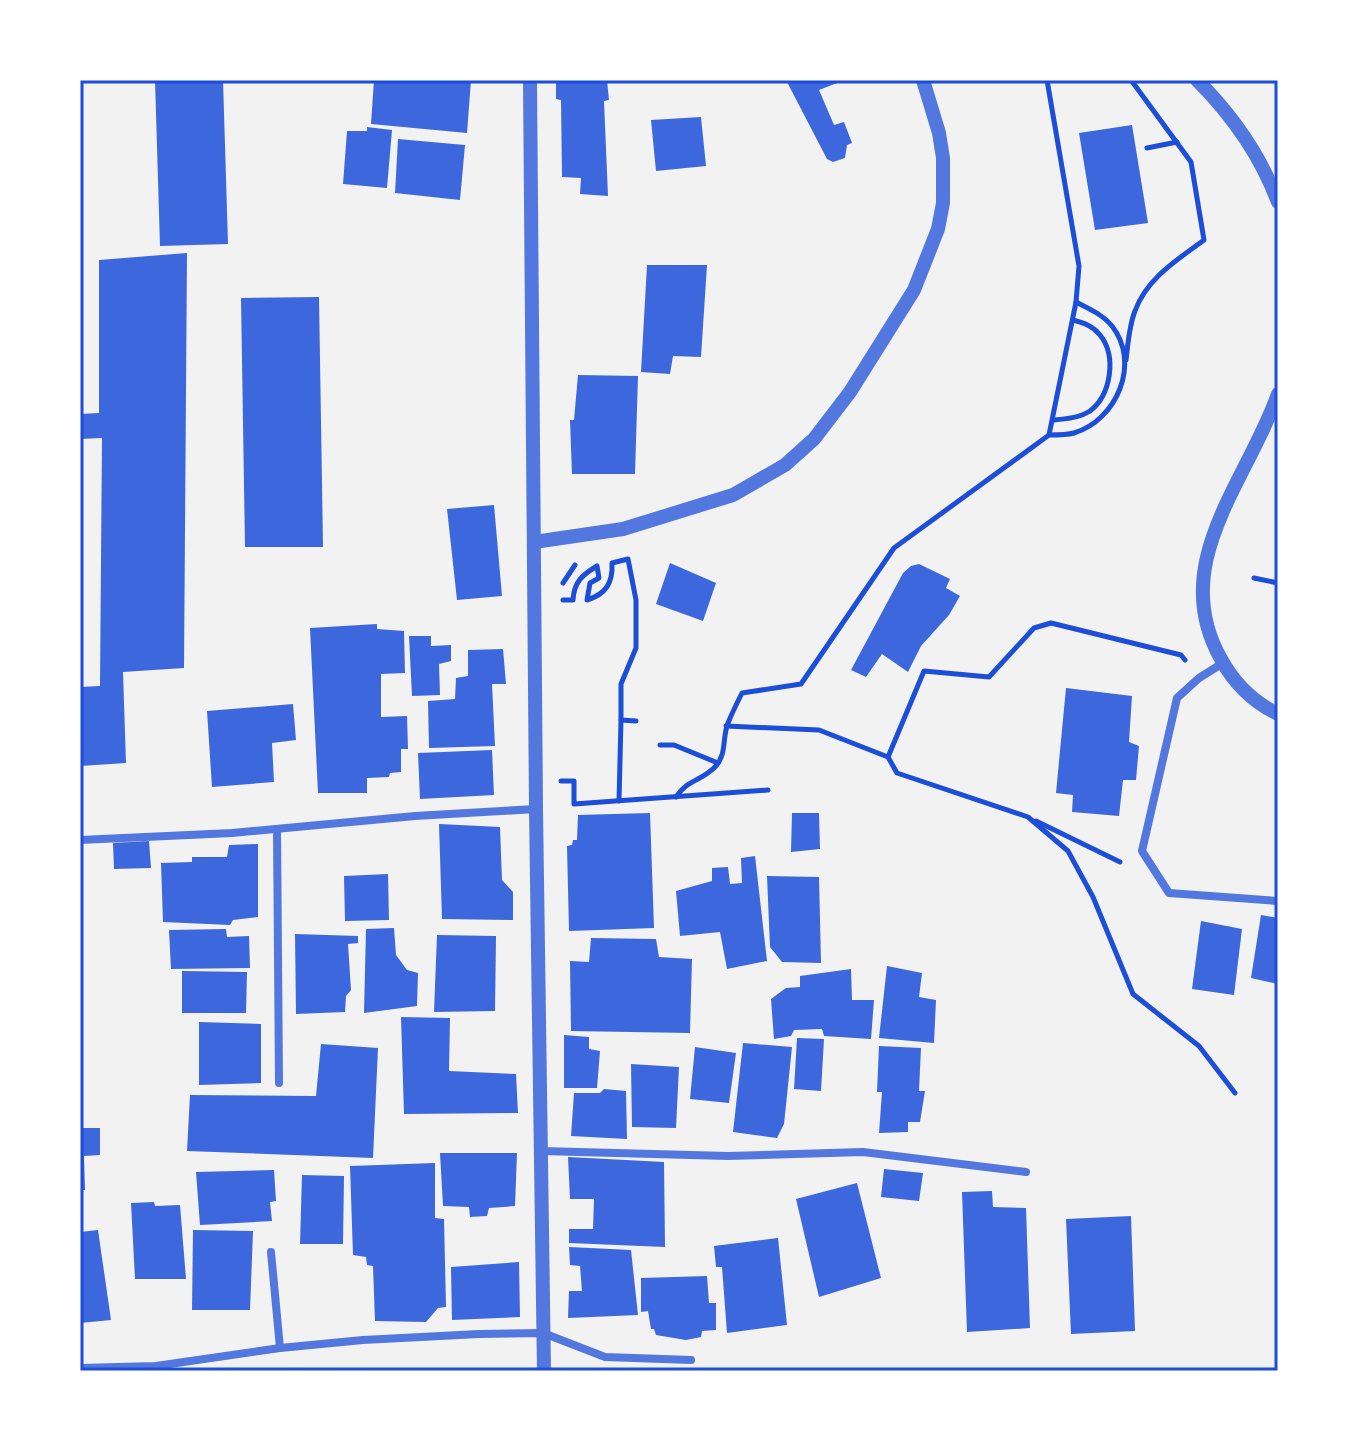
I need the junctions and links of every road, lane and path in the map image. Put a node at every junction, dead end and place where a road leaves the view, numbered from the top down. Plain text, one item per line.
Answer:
1 (530, 80) edge
2 (923, 80) edge
3 (1047, 80) edge
4 (1131, 80) edge
5 (1197, 80) edge
6 (1177, 142) junction
7 (1147, 148) dead end
8 (1278, 202) edge
9 (1076, 302) junction
10 (1073, 320) junction
11 (1126, 360) junction
12 (1278, 394) edge
13 (1052, 420) junction
14 (1049, 435) junction
15 (534, 542) junction
16 (628, 559) dead end
17 (612, 563) dead end
18 (575, 565) dead end
19 (1254, 578) dead end
20 (1278, 583) edge
21 (1223, 663) junction
22 (1199, 678) junction
23 (1278, 714) edge
24 (621, 720) junction
25 (636, 721) dead end
26 (726, 726) junction
27 (660, 745) dead end
28 (888, 757) junction
29 (718, 763) junction
30 (536, 781) junction
31 (768, 790) dead end
32 (676, 797) junction
33 (619, 801) junction
34 (536, 809) junction
35 (1028, 817) junction
36 (277, 829) junction
37 (80, 840) edge
38 (1142, 851) junction
39 (1278, 901) edge
40 (279, 1083) dead end
41 (1235, 1093) dead end
42 (541, 1151) junction
43 (1026, 1172) dead end
44 (271, 1252) dead end
45 (543, 1333) junction
46 (280, 1348) junction
47 (691, 1360) dead end
48 (80, 1368) edge
49 (544, 1371) edge

1 - 15 street
2 - 15 street
3 - 9 path
4 - 6 path
5 - 8 street
6 - 7 path
6 - 11 path
9 - 10 path
9 - 11 path
10 - 13 path
10 - 13 path
11 - 14 path
12 - 21 street
13 - 14 path
14 - 26 path
15 - 30 street
16 - 24 path
17 - 18 path
19 - 20 path
21 - 22 street
21 - 23 street
22 - 28 path
22 - 38 street
24 - 25 path
24 - 33 path
26 - 28 path
26 - 29 path
27 - 29 path
28 - 35 path
29 - 32 path
30 - 33 path
30 - 34 street
31 - 32 path
32 - 33 path
34 - 36 street
34 - 42 street
35 - 38 path
35 - 41 path
36 - 37 street
36 - 40 street
38 - 39 street
42 - 43 street
42 - 45 street
44 - 46 street
45 - 46 street
45 - 47 street
45 - 49 street
46 - 48 street

